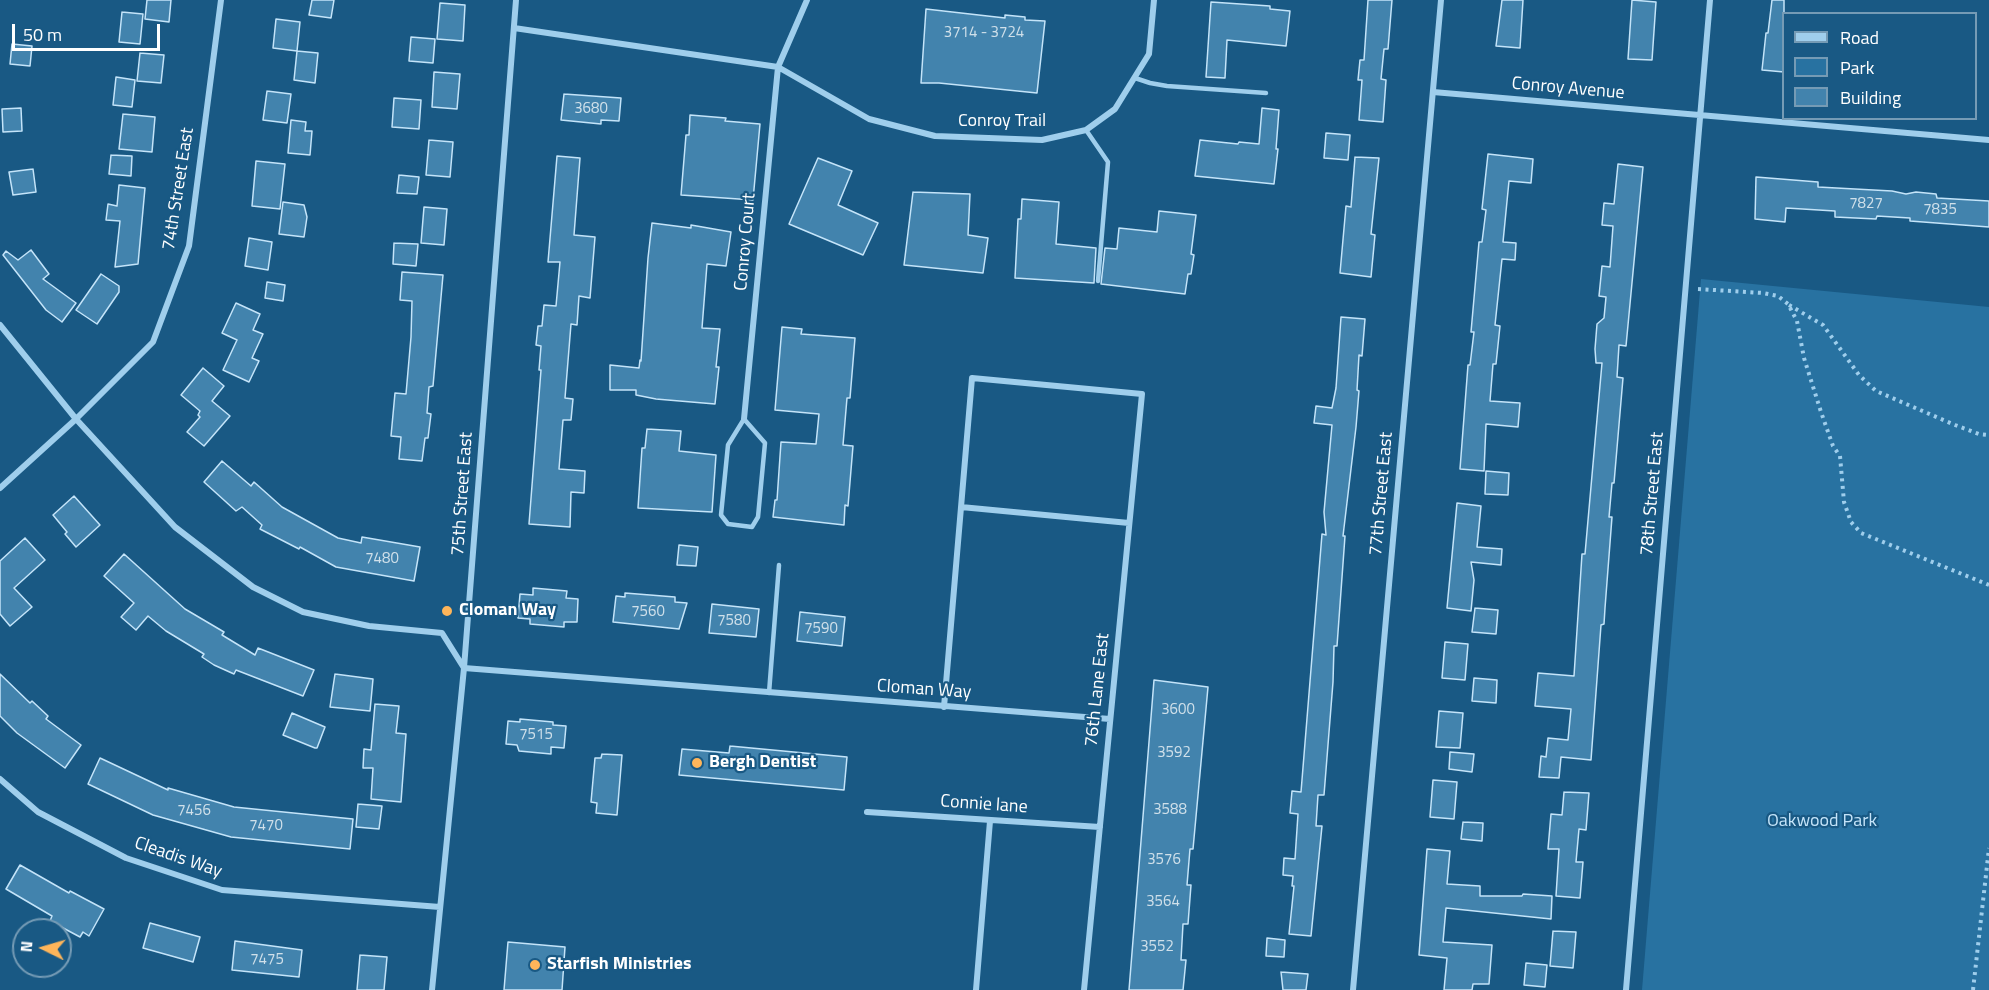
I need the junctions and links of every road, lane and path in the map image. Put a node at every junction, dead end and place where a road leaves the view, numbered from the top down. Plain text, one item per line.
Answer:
1 (220, 0) edge
2 (516, 0) edge
3 (807, 0) edge
4 (1154, 0) edge
5 (1441, 0) edge
6 (1710, 0) edge
7 (514, 28) junction
8 (778, 67) junction
9 (1135, 78) junction
10 (1433, 92) junction
11 (1266, 93) dead end
12 (1700, 116) junction
13 (1086, 130) junction
14 (1989, 140) edge
15 (1098, 281) dead end
16 (1685, 288) junction
17 (1788, 304) junction
18 (0, 326) edge
19 (76, 419) junction
20 (744, 419) junction
21 (1989, 435) edge
22 (0, 488) edge
23 (961, 507) junction
24 (1129, 523) junction
25 (779, 565) dead end
26 (1989, 585) edge
27 (464, 668) junction
28 (769, 693) junction
29 (944, 707) junction
30 (1110, 719) junction
31 (0, 779) edge
32 (867, 812) dead end
33 (990, 821) junction
34 (1100, 826) junction
35 (1989, 848) edge
36 (440, 907) junction
37 (432, 990) edge
38 (976, 990) edge
39 (1084, 990) edge
40 (1353, 990) edge
41 (1626, 990) edge
42 (1973, 990) edge

1 - 19 street, 74th Street East
2 - 7 street, 75th Street East
3 - 8 street
4 - 9 street, Conroy Trail
5 - 10 street, 77th Street East
6 - 12 street, 78th Street East
7 - 8 street, Conroy Trail
7 - 27 street, 75th Street East
8 - 13 street, Conroy Trail
8 - 20 street, Conroy Court
9 - 11 lane
9 - 13 street, Conroy Trail
10 - 12 street, Conroy Avenue
10 - 40 street, 77th Street East
12 - 14 street, Conroy Avenue
12 - 16 street, 78th Street East
13 - 15 lane
16 - 17 path
16 - 41 street, 78th Street East
17 - 21 path
17 - 26 path
18 - 19 street
19 - 22 street, 74th Street East
19 - 27 street
20 - 20 lane
23 - 24 street
23 - 24 street, 76th Lane East
23 - 29 street
24 - 30 street, 76th Lane East
25 - 28 lane
27 - 28 street, Cloman Way
27 - 36 street, 75th Street East
28 - 29 street, Cloman Way
29 - 30 street, Cloman Way
30 - 34 street, 76th Lane East
31 - 36 street, Cleadis Way
32 - 33 street, Connie lane
33 - 34 street, Connie lane
33 - 38 street
34 - 39 street, 76th Lane East
35 - 42 path
36 - 37 street, 75th Street East

